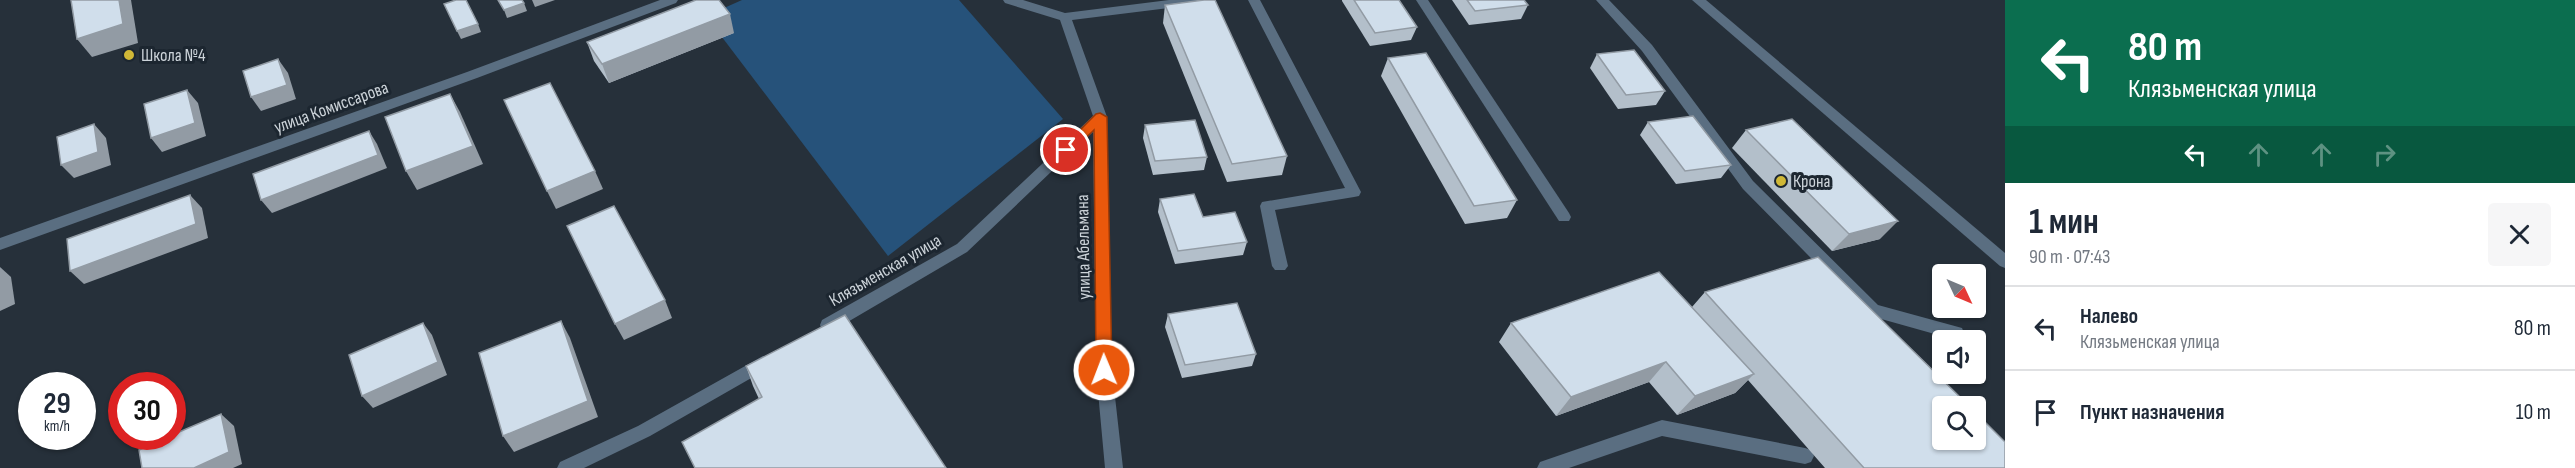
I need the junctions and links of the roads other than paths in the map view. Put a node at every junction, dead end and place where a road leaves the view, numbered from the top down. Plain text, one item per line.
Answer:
1 (672, 0) edge
2 (1009, 0) edge
3 (1201, 0) edge
4 (1254, 0) edge
5 (1422, 0) edge
6 (1602, 0) edge
7 (1698, 0) edge
8 (1065, 17) junction
9 (1100, 117) junction
10 (1564, 217) dead end
11 (0, 244) edge
12 (2005, 262) edge
13 (1280, 266) dead end
14 (1945, 330) edge
15 (819, 331) edge
16 (778, 354) edge
17 (1805, 456) dead end
18 (566, 468) edge
19 (1114, 468) edge
20 (1546, 468) edge

1 - 11 street, улица Комиссарова
2 - 8 street
3 - 8 street
4 - 13 street
5 - 10 street
6 - 14 street
7 - 12 street
8 - 9 street, улица Абельмана
9 - 15 street, Клязьменская улица
9 - 19 street, улица Абельмана
16 - 18 street
17 - 20 street

